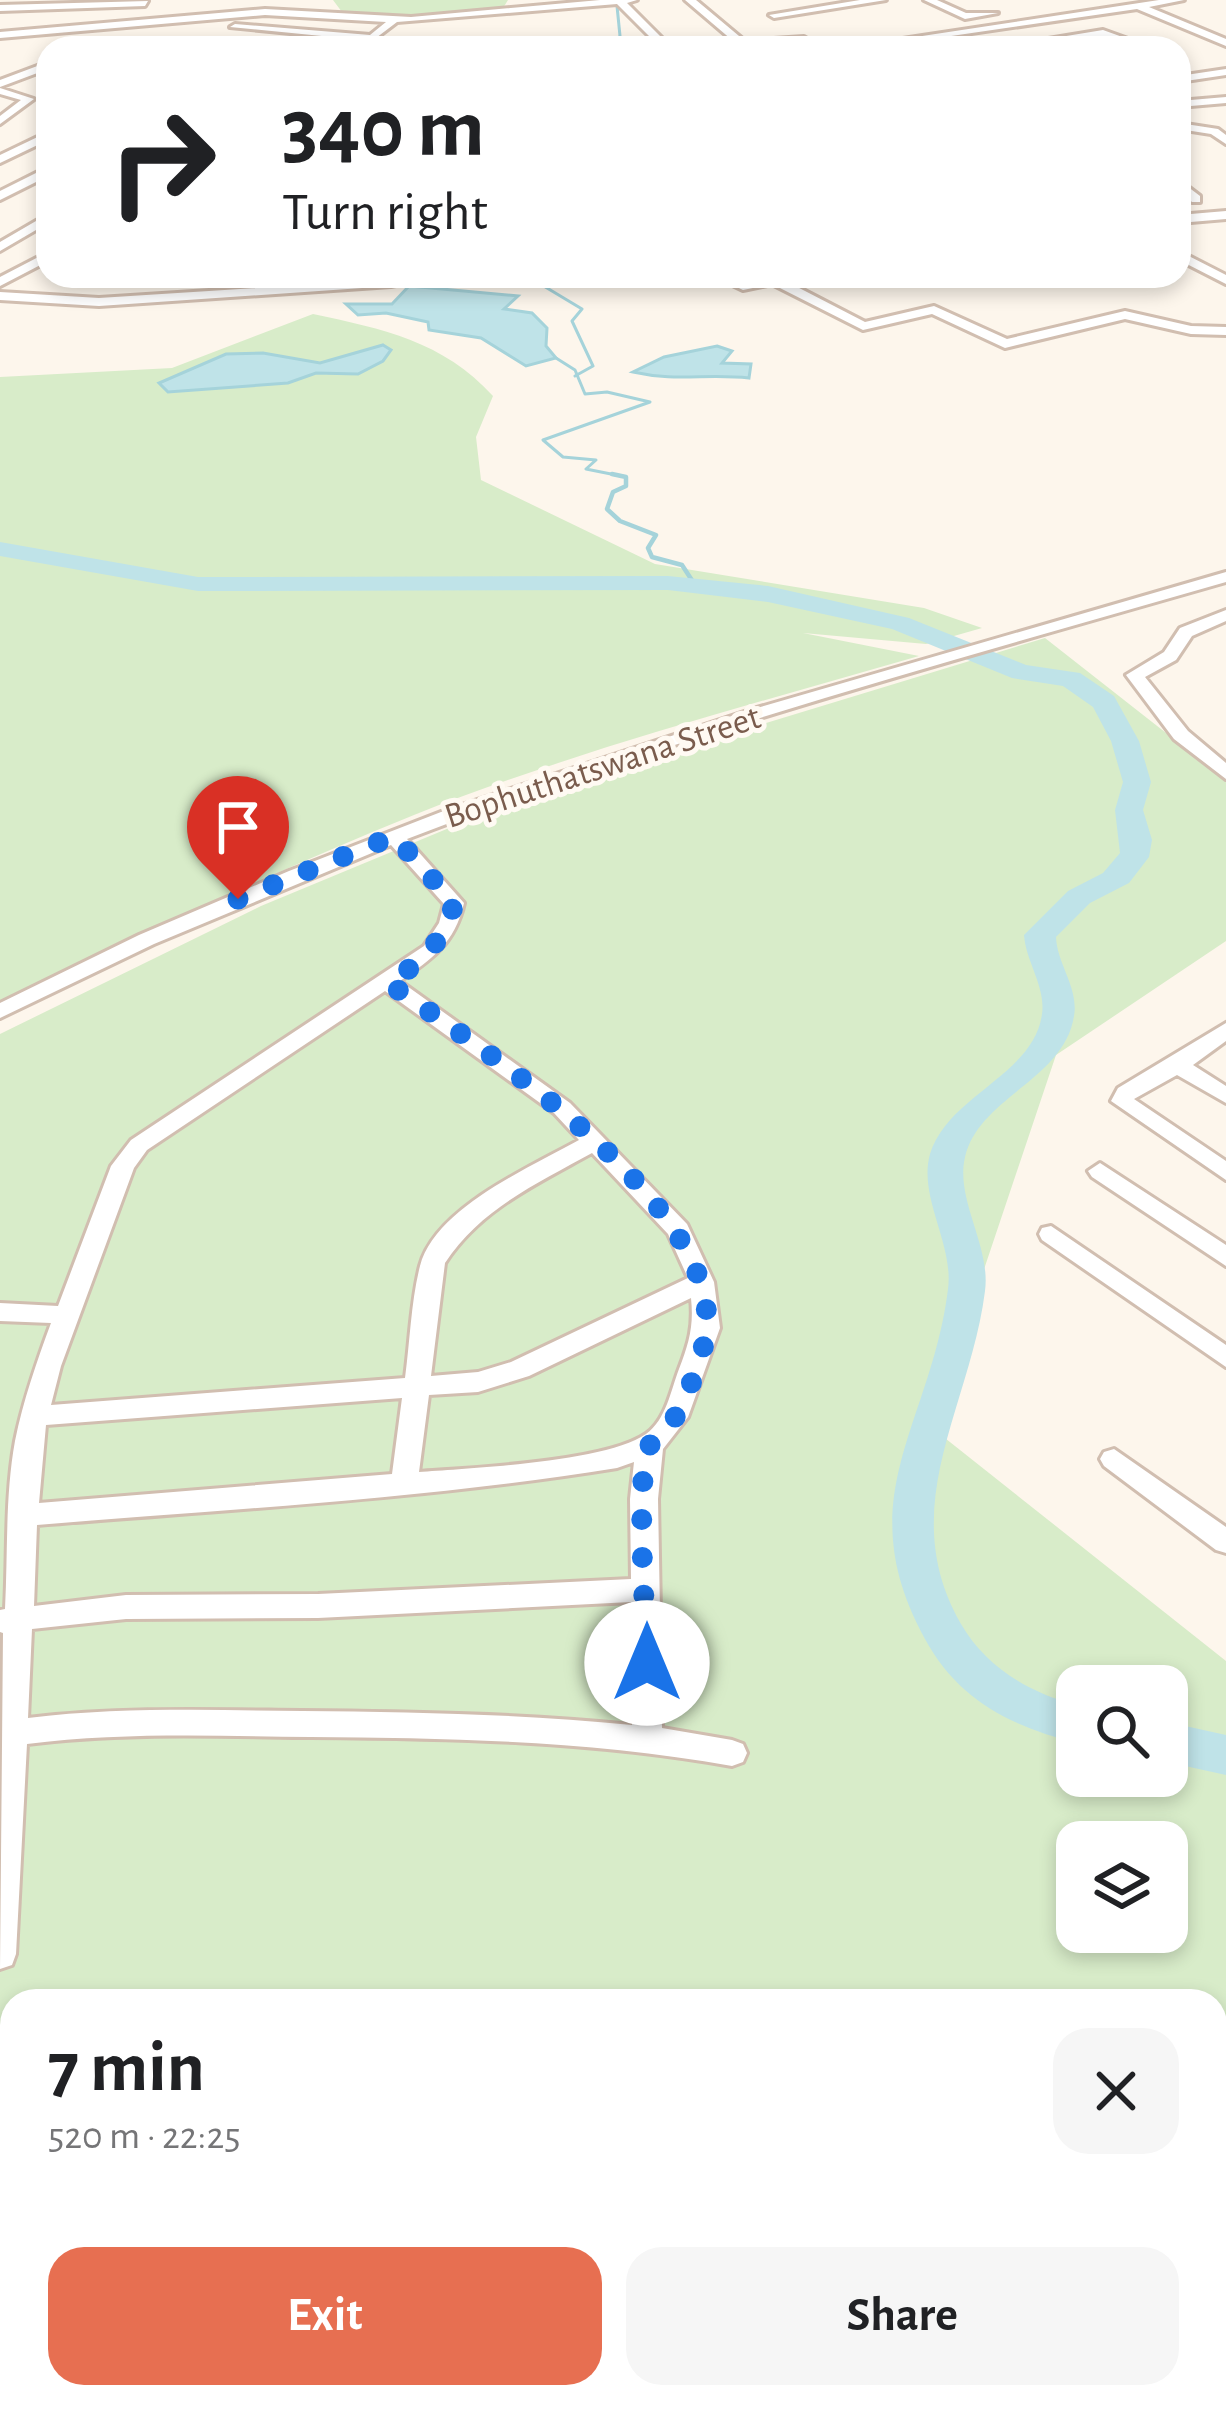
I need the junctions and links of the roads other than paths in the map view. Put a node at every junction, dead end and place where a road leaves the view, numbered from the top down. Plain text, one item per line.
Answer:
1 (632, 0) edge
2 (690, 0) edge
3 (755, 0) edge
4 (881, 0) edge
5 (929, 0) edge
6 (1179, 0) edge
7 (145, 1) edge
8 (618, 1) edge
9 (826, 3) edge
10 (80, 4) edge
11 (521, 5) edge
12 (1138, 6) junction
13 (0, 8) edge
14 (774, 15) junction
15 (219, 16) junction
16 (394, 20) junction
17 (1042, 20) junction
18 (150, 21) junction
19 (113, 23) junction
20 (0, 35) edge
21 (126, 36) edge
22 (347, 36) edge
23 (374, 36) edge
24 (655, 36) edge
25 (733, 36) edge
26 (799, 36) edge
27 (931, 36) edge
28 (1082, 36) edge
29 (1112, 36) edge
30 (1226, 43) edge
31 (36, 50) edge
32 (1191, 66) edge
33 (36, 72) edge
34 (1226, 72) edge
35 (1210, 74) junction
36 (1191, 77) edge
37 (0, 87) edge
38 (36, 98) edge
39 (29, 99) junction
40 (1226, 100) edge
41 (1191, 103) edge
42 (0, 121) edge
43 (1191, 127) edge
44 (36, 141) edge
45 (1226, 141) edge
46 (0, 160) edge
47 (36, 177) edge
48 (0, 196) edge
49 (1226, 215) edge
50 (1205, 218) junction
51 (1191, 219) edge
52 (36, 225) edge
53 (1226, 230) edge
54 (0, 247) edge
55 (1191, 261) edge
56 (36, 262) edge
57 (1226, 280) edge
58 (0, 282) edge
59 (192, 288) edge
60 (290, 288) edge
61 (790, 288) edge
62 (189, 294) junction
63 (0, 296) edge
64 (28, 299) junction
65 (0, 311) edge
66 (1226, 331) edge
67 (1208, 333) junction
68 (1226, 347) edge
69 (1226, 577) edge
70 (1226, 615) edge
71 (1226, 772) edge
72 (394, 836) junction
73 (388, 983) junction
74 (0, 1011) edge
75 (1226, 1030) edge
76 (1178, 1066) junction
77 (1226, 1096) edge
78 (594, 1142) junction
79 (1100, 1171) dead end
80 (1226, 1172) edge
81 (1052, 1234) dead end
82 (1226, 1257) edge
83 (702, 1282) junction
84 (0, 1312) edge
85 (67, 1315) junction
86 (1226, 1358) edge
87 (416, 1387) junction
88 (35, 1416) junction
89 (650, 1443) junction
90 (1114, 1459) dead end
91 (404, 1486) junction
92 (21, 1515) junction
93 (1226, 1542) edge
94 (646, 1590) junction
95 (8, 1620) edge
96 (5, 1733) edge
97 (647, 1736) junction
98 (732, 1753) dead end
99 (0, 1954) edge

1 - 8 street
2 - 25 street
3 - 14 street
4 - 9 street
5 - 17 street
6 - 12 street
7 - 10 street
7 - 18 street
8 - 11 street
8 - 24 street
9 - 14 street
10 - 13 street
11 - 16 street
12 - 17 street
12 - 30 street
14 - 26 street
15 - 16 street
15 - 18 street
15 - 22 street
16 - 23 street
17 - 27 street
18 - 19 street
19 - 20 street
19 - 21 street
20 - 31 street
28 - 29 street
32 - 35 street
33 - 37 street
34 - 35 street
35 - 36 street
37 - 39 street
38 - 39 street
39 - 42 street
40 - 41 street
43 - 45 street
44 - 46 street
47 - 48 street
49 - 50 street
50 - 51 street
50 - 53 street
52 - 54 street
55 - 57 street
56 - 58 street
59 - 62 street
60 - 62 street
61 - 67 street
62 - 64 street
63 - 64 street
64 - 65 street
66 - 67 street
67 - 68 street
69 - 72 street, Bophuthatswana Street
70 - 71 street
72 - 73 street
72 - 74 street, Bophuthatswana Street
73 - 78 street
73 - 85 street
75 - 76 street
76 - 77 street
76 - 80 street
78 - 83 street
78 - 87 street
79 - 82 street
81 - 86 street
83 - 87 street
83 - 89 street
84 - 85 street
85 - 88 street
87 - 88 street
87 - 91 street
88 - 92 street
89 - 91 street
89 - 94 street
90 - 93 street
91 - 92 street
92 - 95 street
94 - 95 street
94 - 97 street
95 - 96 street
96 - 97 street
96 - 99 street
97 - 98 street

